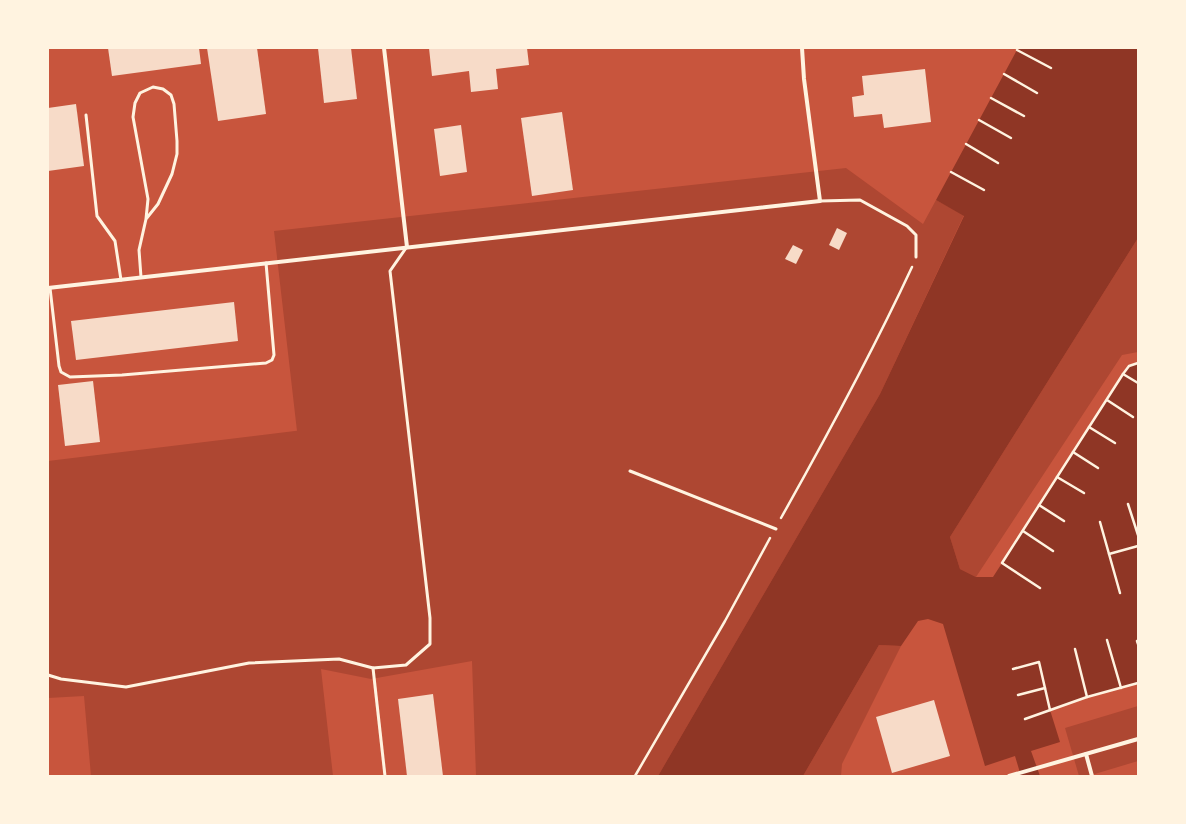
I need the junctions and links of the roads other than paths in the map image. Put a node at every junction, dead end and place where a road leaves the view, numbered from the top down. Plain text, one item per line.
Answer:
1 (384, 48) edge
2 (802, 48) edge
3 (86, 115) dead end
4 (820, 201) junction
5 (146, 219) junction
6 (407, 247) junction
7 (916, 257) dead end
8 (266, 263) junction
9 (141, 277) junction
10 (121, 280) junction
11 (49, 288) edge
12 (630, 471) dead end
13 (776, 528) dead end
14 (373, 668) junction
15 (48, 674) edge
16 (1138, 739) edge
17 (1086, 754) junction
18 (385, 776) edge
19 (1009, 776) edge
20 (1092, 776) edge

1 - 6 street
2 - 4 street
3 - 10 lane
4 - 6 street
4 - 7 lane
5 - 5 lane
5 - 9 lane
6 - 8 street
6 - 14 lane
8 - 9 street
8 - 11 lane
9 - 10 street
10 - 11 street
12 - 13 lane
14 - 15 lane
14 - 18 lane
16 - 17 street
17 - 19 street
17 - 20 street

